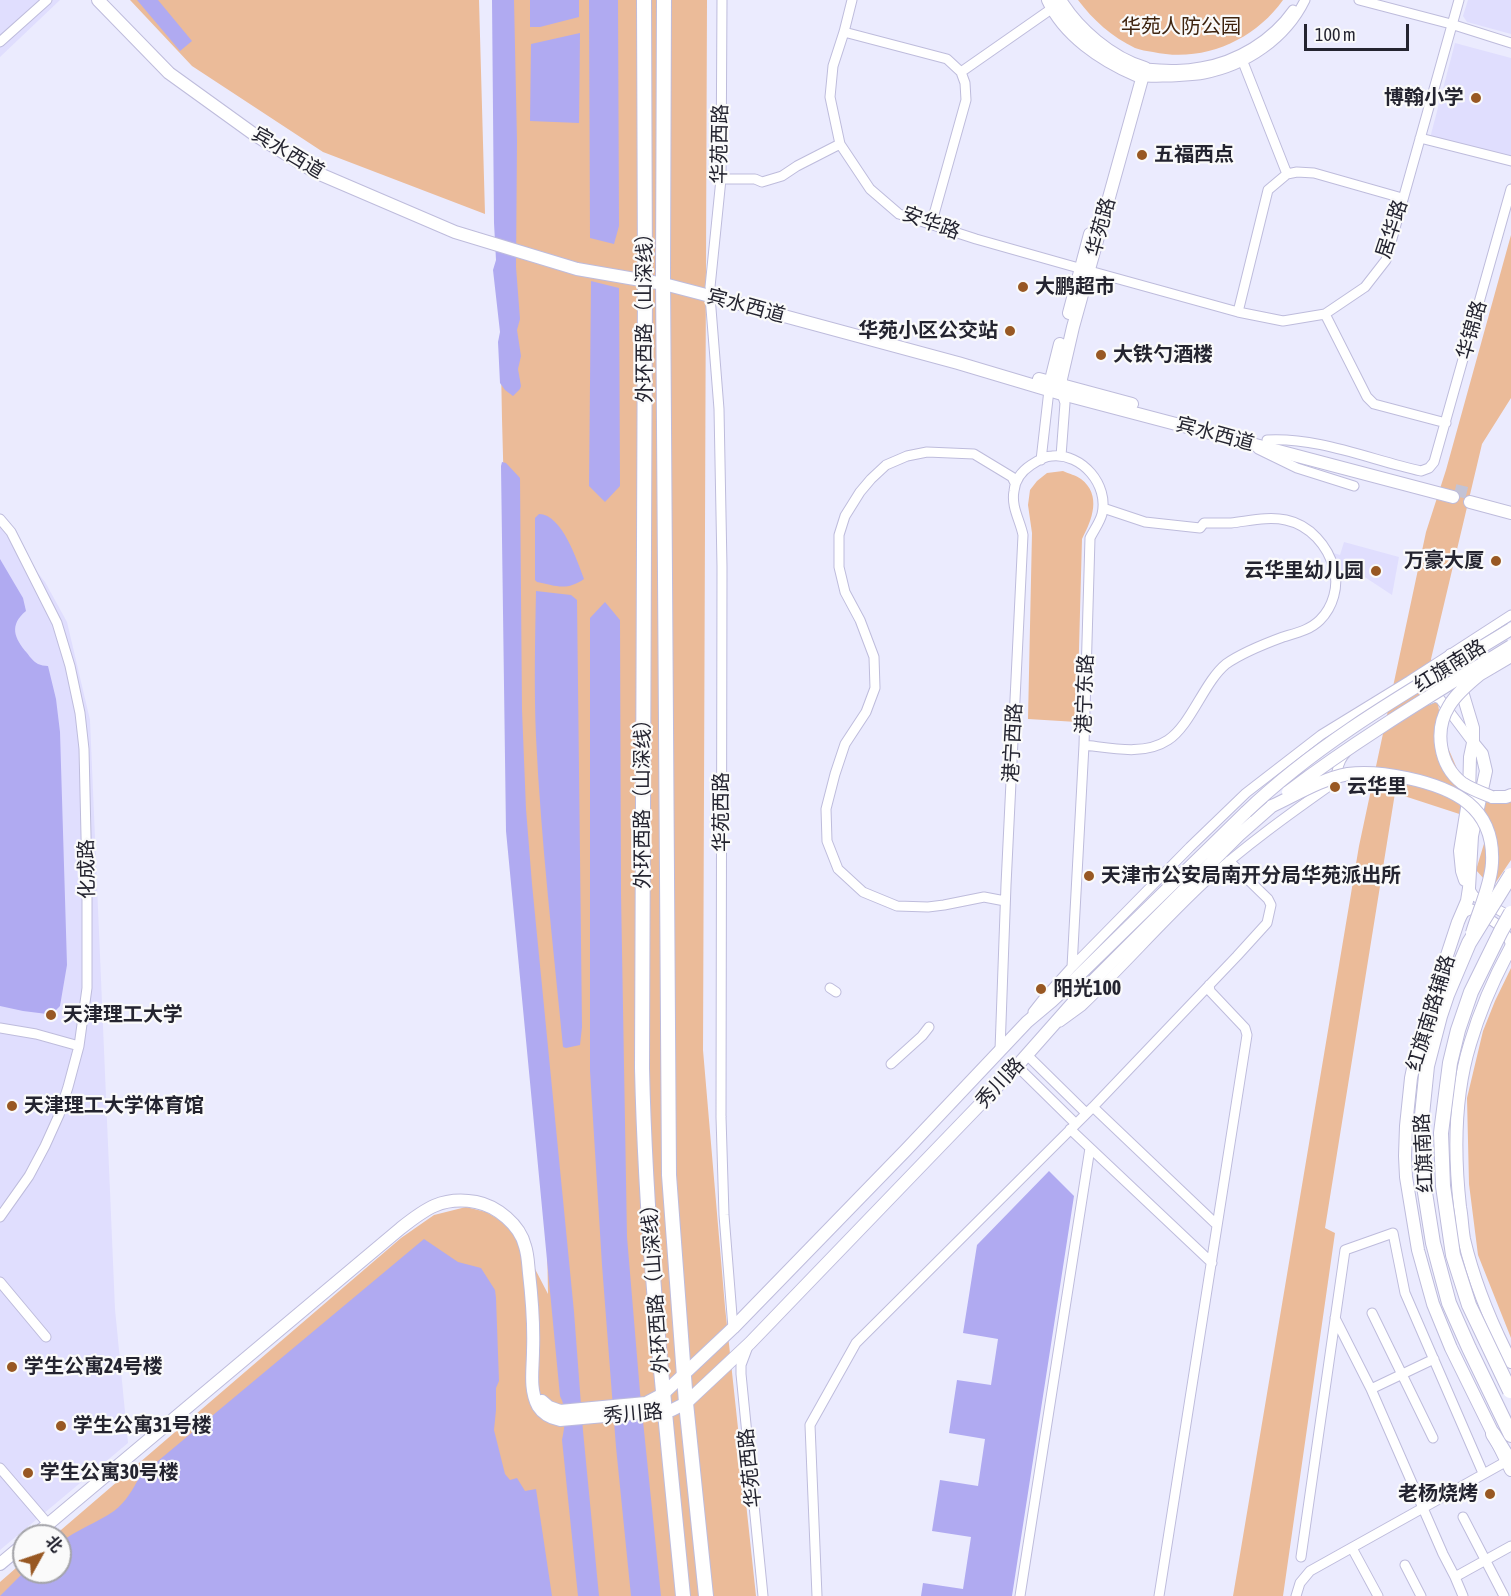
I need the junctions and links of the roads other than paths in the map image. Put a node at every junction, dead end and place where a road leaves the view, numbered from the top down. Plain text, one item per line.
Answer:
1 (47, 0) edge
2 (98, 0) edge
3 (109, 0) edge
4 (644, 0) edge
5 (664, 0) edge
6 (722, 0) edge
7 (852, 0) edge
8 (1299, 0) edge
9 (1305, 0) edge
10 (1359, 0) edge
11 (1459, 0) edge
12 (1055, 3) edge
13 (1451, 24) junction
14 (844, 33) junction
15 (0, 42) edge
16 (1511, 43) edge
17 (1241, 58) junction
18 (961, 72) junction
19 (1160, 73) junction
20 (1141, 74) junction
21 (1134, 94) junction
22 (1420, 138) junction
23 (840, 144) junction
24 (1511, 161) edge
25 (1287, 174) junction
26 (721, 179) junction
27 (1511, 189) edge
28 (1402, 198) junction
29 (931, 225) junction
30 (491, 238) junction
31 (1085, 269) junction
32 (645, 277) junction
33 (664, 280) junction
34 (710, 291) junction
35 (1238, 312) junction
36 (1325, 314) junction
37 (1058, 369) junction
38 (1061, 389) junction
39 (1446, 423) junction
40 (1266, 440) junction
41 (1251, 444) junction
42 (1061, 456) junction
43 (1045, 458) junction
44 (1015, 483) junction
45 (1354, 486) dead end
46 (1511, 504) edge
47 (1103, 508) junction
48 (1511, 513) edge
49 (0, 519) edge
50 (1511, 615) edge
51 (1511, 629) edge
52 (1511, 646) edge
53 (1451, 655) junction
54 (1508, 659) edge
55 (1479, 675) junction
56 (1386, 724) junction
57 (1473, 743) junction
58 (1084, 745) junction
59 (1511, 795) edge
60 (1272, 806) junction
61 (1246, 812) joint
62 (1229, 861) junction
63 (1511, 874) edge
64 (1469, 888) junction
65 (1005, 901) junction
66 (1511, 915) edge
67 (1458, 922) junction
68 (1469, 943) junction
69 (1511, 946) edge
70 (1072, 967) junction
71 (1209, 985) junction
72 (1027, 1022) junction
73 (0, 1028) edge
74 (929, 1028) dead end
75 (1051, 1029) junction
76 (79, 1046) junction
77 (1000, 1050) junction
78 (1028, 1055) junction
79 (891, 1064) dead end
80 (1017, 1066) junction
81 (1090, 1110) junction
82 (1073, 1126) junction
83 (1090, 1148) junction
84 (0, 1217) edge
85 (1217, 1225) junction
86 (1212, 1263) junction
87 (0, 1282) edge
88 (1372, 1313) dead end
89 (1335, 1318) junction
90 (733, 1328) junction
91 (46, 1337) dead end
92 (750, 1342) junction
93 (719, 1343) junction
94 (1434, 1359) junction
95 (1511, 1362) edge
96 (728, 1364) junction
97 (1402, 1374) junction
98 (684, 1376) junction
99 (1371, 1389) junction
100 (1510, 1392) edge
101 (663, 1394) junction
102 (686, 1403) junction
103 (646, 1408) junction
104 (665, 1411) junction
105 (1493, 1434) joint
106 (1511, 1435) edge
107 (1433, 1438) dead end
108 (1510, 1464) edge
109 (0, 1468) edge
110 (1483, 1473) junction
111 (1423, 1507) junction
112 (1463, 1517) dead end
113 (46, 1522) junction
114 (43, 1524) edge
115 (1511, 1546) edge
116 (12, 1548) edge
117 (1352, 1548) junction
118 (12, 1554) edge
119 (1301, 1557) dead end
120 (0, 1558) edge
121 (1486, 1560) junction
122 (0, 1564) edge
123 (1405, 1565) dead end
124 (1455, 1577) junction
125 (1462, 1594) edge
126 (683, 1596) edge
127 (706, 1596) edge
128 (762, 1596) edge
129 (816, 1596) edge
130 (1020, 1596) edge
131 (1159, 1596) edge
132 (1296, 1596) edge
133 (1378, 1596) edge
134 (1421, 1596) edge
135 (1450, 1596) edge
136 (1504, 1596) edge

1 - 15 street
2 - 30 main road, 宾水西道
3 - 30 main road, 宾水西道
4 - 32 highway, 外环西路（山深线）
5 - 33 highway, 外环西路（山深线）
6 - 26 street, 华苑西路
7 - 14 street, 安华路
8 - 17 street
9 - 17 street
10 - 13 street
11 - 13 street, 居华路
12 - 18 street
12 - 20 main road
13 - 16 street
13 - 22 street, 居华路
14 - 18 street
14 - 23 street, 安华路
17 - 19 street
17 - 25 street
18 - 29 street
19 - 20 street
19 - 21 street
20 - 21 main road, 华苑路
21 - 31 main road, 华苑路
22 - 24 street
22 - 28 street, 居华路
23 - 26 street
23 - 29 street, 安华路
25 - 28 street
25 - 35 street
26 - 34 street, 华苑西路
27 - 39 street, 华锦路
28 - 36 street, 居华路
29 - 31 street, 安华路
30 - 32 main road, 宾水西道
31 - 35 street, 居华路
31 - 37 main road, 华苑路
32 - 33 main road, 宾水西道
32 - 101 highway, 外环西路（山深线）
33 - 34 main road, 宾水西道
33 - 98 highway, 外环西路（山深线）
34 - 38 main road, 宾水西道
34 - 90 street, 华苑西路
35 - 36 street, 居华路
36 - 39 street
37 - 38 main road, 华苑路
37 - 38 main road
38 - 40 main road, 宾水西道
38 - 41 main road, 宾水西道
38 - 42 street
38 - 43 street
39 - 40 street, 华锦路
40 - 41 main road, 宾水西道
41 - 45 street
42 - 43 street
42 - 47 street
43 - 44 street
44 - 65 street, 港宁西路
44 - 65 street
46 - 48 main road
47 - 58 street, 港宁东路
47 - 58 street
49 - 76 street, 化成路
50 - 53 street
51 - 61 main road, 红旗南路, bridge
52 - 56 main road, 红旗南路, bridge
53 - 57 main road
53 - 70 street
54 - 55 main road, bridge
55 - 56 main road, bridge
55 - 59 main road, bridge
56 - 60 main road, 红旗南路, bridge
57 - 62 street
57 - 64 main road
58 - 70 street, 港宁东路
60 - 68 main road, bridge
60 - 75 main road, 秀川路
61 - 72 main road, 秀川路
62 - 71 street
62 - 75 street
63 - 68 highway, 红旗南路, bridge
64 - 66 street
64 - 67 main road, 红旗南路辅路
65 - 77 street, 港宁西路
66 - 100 highway, 红旗南路, bridge
67 - 69 street
67 - 105 main road, 红旗南路辅路
68 - 106 highway, 红旗南路, bridge
69 - 95 main road
70 - 72 street
71 - 81 street
71 - 85 street
72 - 77 main road, 秀川路
73 - 76 street
74 - 79 street
75 - 78 main road, 秀川路
76 - 84 street, 化成路
77 - 90 main road, 秀川路
78 - 80 main road, 秀川路
78 - 81 street
80 - 82 street
80 - 92 main road, 秀川路
81 - 82 street
81 - 85 street
82 - 83 street
82 - 129 street
83 - 86 street
83 - 130 street
85 - 86 street
86 - 131 street
87 - 91 street
88 - 97 street
89 - 94 street
89 - 99 street
89 - 119 street
90 - 93 main road, 秀川路
92 - 96 main road, 秀川路
92 - 128 street, 华苑西路
93 - 96 main road
93 - 98 main road, 秀川路
94 - 97 street
94 - 110 street
96 - 102 main road, 秀川路
96 - 128 street, 华苑西路
97 - 99 street
97 - 107 street
98 - 101 main road, 秀川路
98 - 102 highway, 外环西路（山深线）
99 - 111 street
101 - 103 main road, 秀川路
101 - 104 highway, 外环西路（山深线）
102 - 104 main road, 秀川路
102 - 127 highway, 外环西路（山深线）
103 - 104 main road, 秀川路
103 - 113 main road, 秀川路
104 - 126 highway, 外环西路（山深线）
105 - 108 highway
108 - 110 street
109 - 113 street
110 - 111 street
111 - 117 street
111 - 124 street
112 - 121 street
113 - 114 main road, 秀川路
115 - 121 street
116 - 120 main road, 秀川路
117 - 132 street
117 - 133 street
118 - 122 main road
121 - 124 street
121 - 136 street
123 - 134 street
124 - 125 street
125 - 135 street

